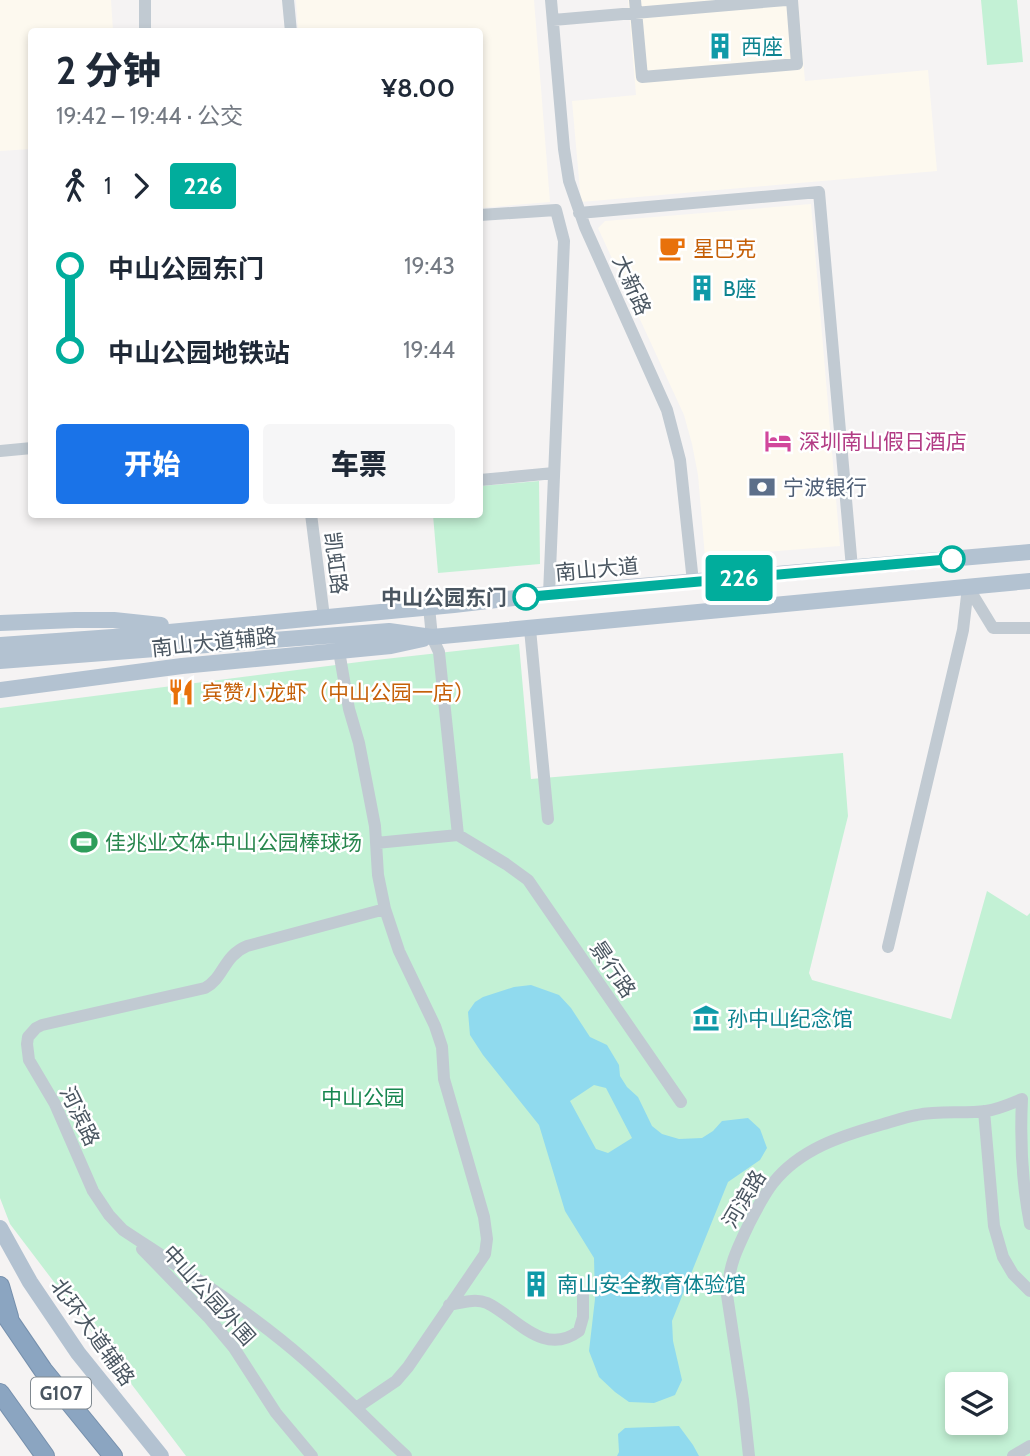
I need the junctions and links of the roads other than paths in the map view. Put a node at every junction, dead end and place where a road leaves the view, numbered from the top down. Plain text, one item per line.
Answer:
1 (145, 0) edge
2 (288, 0) edge
3 (551, 0) edge
4 (786, 0) edge
5 (792, 0) edge
6 (636, 6) edge
7 (552, 20) junction
8 (145, 28) edge
9 (291, 28) edge
10 (579, 213) junction
11 (483, 215) edge
12 (28, 448) edge
13 (0, 451) edge
14 (554, 473) junction
15 (483, 480) edge
16 (311, 518) edge
17 (1030, 552) edge
18 (852, 568) junction
19 (1030, 581) edge
20 (693, 582) junction
21 (968, 587) junction
22 (549, 594) junction
23 (429, 607) junction
24 (324, 617) junction
25 (0, 623) edge
26 (1030, 628) edge
27 (199, 629) junction
28 (530, 629) junction
29 (432, 637) junction
30 (128, 644) junction
31 (0, 645) edge
32 (200, 647) junction
33 (339, 652) junction
34 (0, 661) edge
35 (0, 691) edge
36 (548, 819) dead end
37 (458, 835) junction
38 (376, 843) junction
39 (385, 909) junction
40 (888, 947) dead end
41 (1026, 1100) edge
42 (681, 1102) dead end
43 (984, 1111) junction
44 (1030, 1224) edge
45 (0, 1228) edge
46 (123, 1230) junction
47 (0, 1286) edge
48 (1030, 1291) edge
49 (583, 1294) dead end
50 (449, 1306) junction
51 (0, 1307) edge
52 (12, 1327) junction
53 (0, 1393) edge
54 (356, 1408) junction
55 (1030, 1446) edge
56 (45, 1456) edge
57 (113, 1456) edge
58 (160, 1456) edge
59 (312, 1456) edge
60 (406, 1456) edge
61 (749, 1456) edge
62 (1013, 1456) edge

1 - 8 street
2 - 9 street
3 - 7 street, 大新路
4 - 6 street
5 - 6 street
6 - 7 street
7 - 10 street, 大新路
10 - 18 street
10 - 20 street, 大新路
11 - 14 street
12 - 13 street
14 - 15 street
14 - 22 street
16 - 24 street, 凯虹路
17 - 18 main road, 南山大道
18 - 20 main road, 南山大道
19 - 21 main road, 南山大道
20 - 22 main road, 南山大道
21 - 26 street
21 - 28 main road, 南山大道
21 - 40 street
22 - 23 main road, 南山大道
23 - 24 main road, 南山大道
23 - 29 street
24 - 27 main road, 南山大道
25 - 27 main road, 南山大道辅路
27 - 30 main road, 南山大道
27 - 32 main road
28 - 29 main road, 南山大道
28 - 36 street
29 - 32 main road, 南山大道
29 - 33 main road, 南山大道辅路
29 - 37 street
30 - 31 main road, 南山大道
30 - 32 main road, 南山大道
30 - 34 main road, 南山大道
33 - 35 main road, 南山大道辅路
33 - 38 street
37 - 38 street
37 - 42 street, 景行路
38 - 39 street
39 - 46 street, 河滨路
39 - 50 street
41 - 43 street, 河滨路
41 - 44 street
43 - 48 street
43 - 61 street, 河滨路
45 - 58 main road, 北环大道辅路
46 - 54 street, 河滨路
46 - 59 street, 中山公园外围
47 - 52 highway
49 - 50 street
50 - 54 street
51 - 52 highway, G107
52 - 57 highway, G107
53 - 56 highway, G107
54 - 60 street, 河滨路
55 - 62 street

